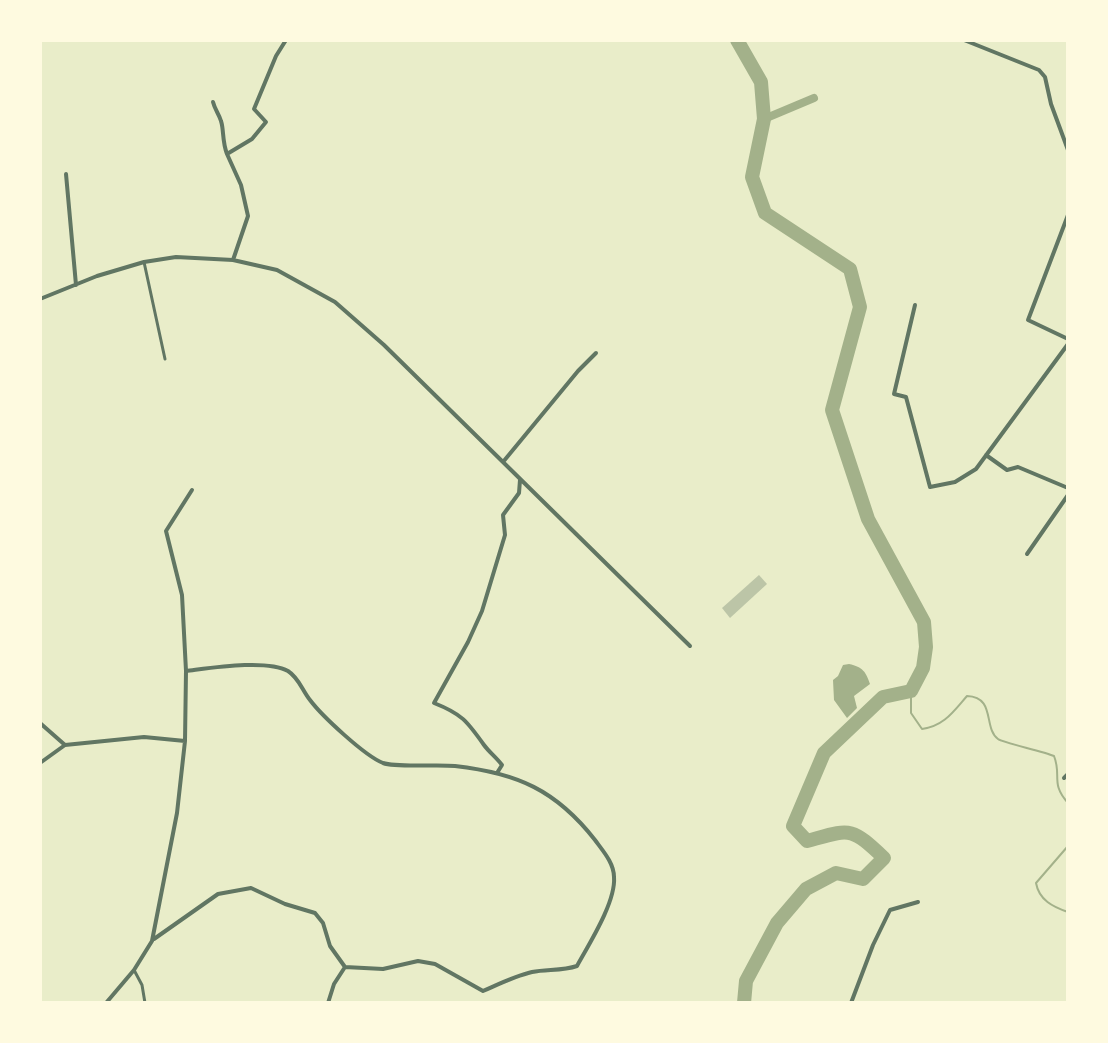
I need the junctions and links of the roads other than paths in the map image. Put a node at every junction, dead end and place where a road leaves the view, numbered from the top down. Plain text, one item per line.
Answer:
1 (286, 40) edge
2 (964, 40) edge
3 (213, 102) dead end
4 (1068, 150) edge
5 (227, 154) junction
6 (66, 174) dead end
7 (1068, 215) edge
8 (233, 260) junction
9 (144, 262) junction
10 (76, 285) junction
11 (40, 299) edge
12 (915, 305) dead end
13 (1068, 342) edge
14 (596, 353) dead end
15 (165, 359) dead end
16 (986, 455) junction
17 (503, 462) junction
18 (520, 480) junction
19 (1068, 488) edge
20 (192, 490) dead end
21 (1068, 495) edge
22 (1027, 554) dead end
23 (690, 646) dead end
24 (186, 671) junction
25 (40, 723) edge
26 (185, 741) junction
27 (65, 745) junction
28 (40, 763) edge
29 (497, 773) junction
30 (918, 902) dead end
31 (152, 941) junction
32 (345, 967) junction
33 (134, 970) junction
34 (106, 1003) edge
35 (145, 1003) edge
36 (328, 1003) edge
37 (851, 1003) edge

1 - 5 street
2 - 4 street
3 - 5 street
5 - 8 street
6 - 10 street
7 - 13 street
8 - 9 street
8 - 17 street
9 - 10 street
9 - 15 street
10 - 11 street
12 - 16 street
13 - 16 street
14 - 17 street
16 - 19 street
17 - 18 street
18 - 23 street
18 - 29 street
20 - 24 street
21 - 22 street
24 - 26 street
24 - 29 street
25 - 27 street
26 - 27 street
26 - 31 street
27 - 28 street
29 - 32 street
30 - 37 street
31 - 32 street
31 - 33 street
32 - 36 street
33 - 34 street
33 - 35 street

